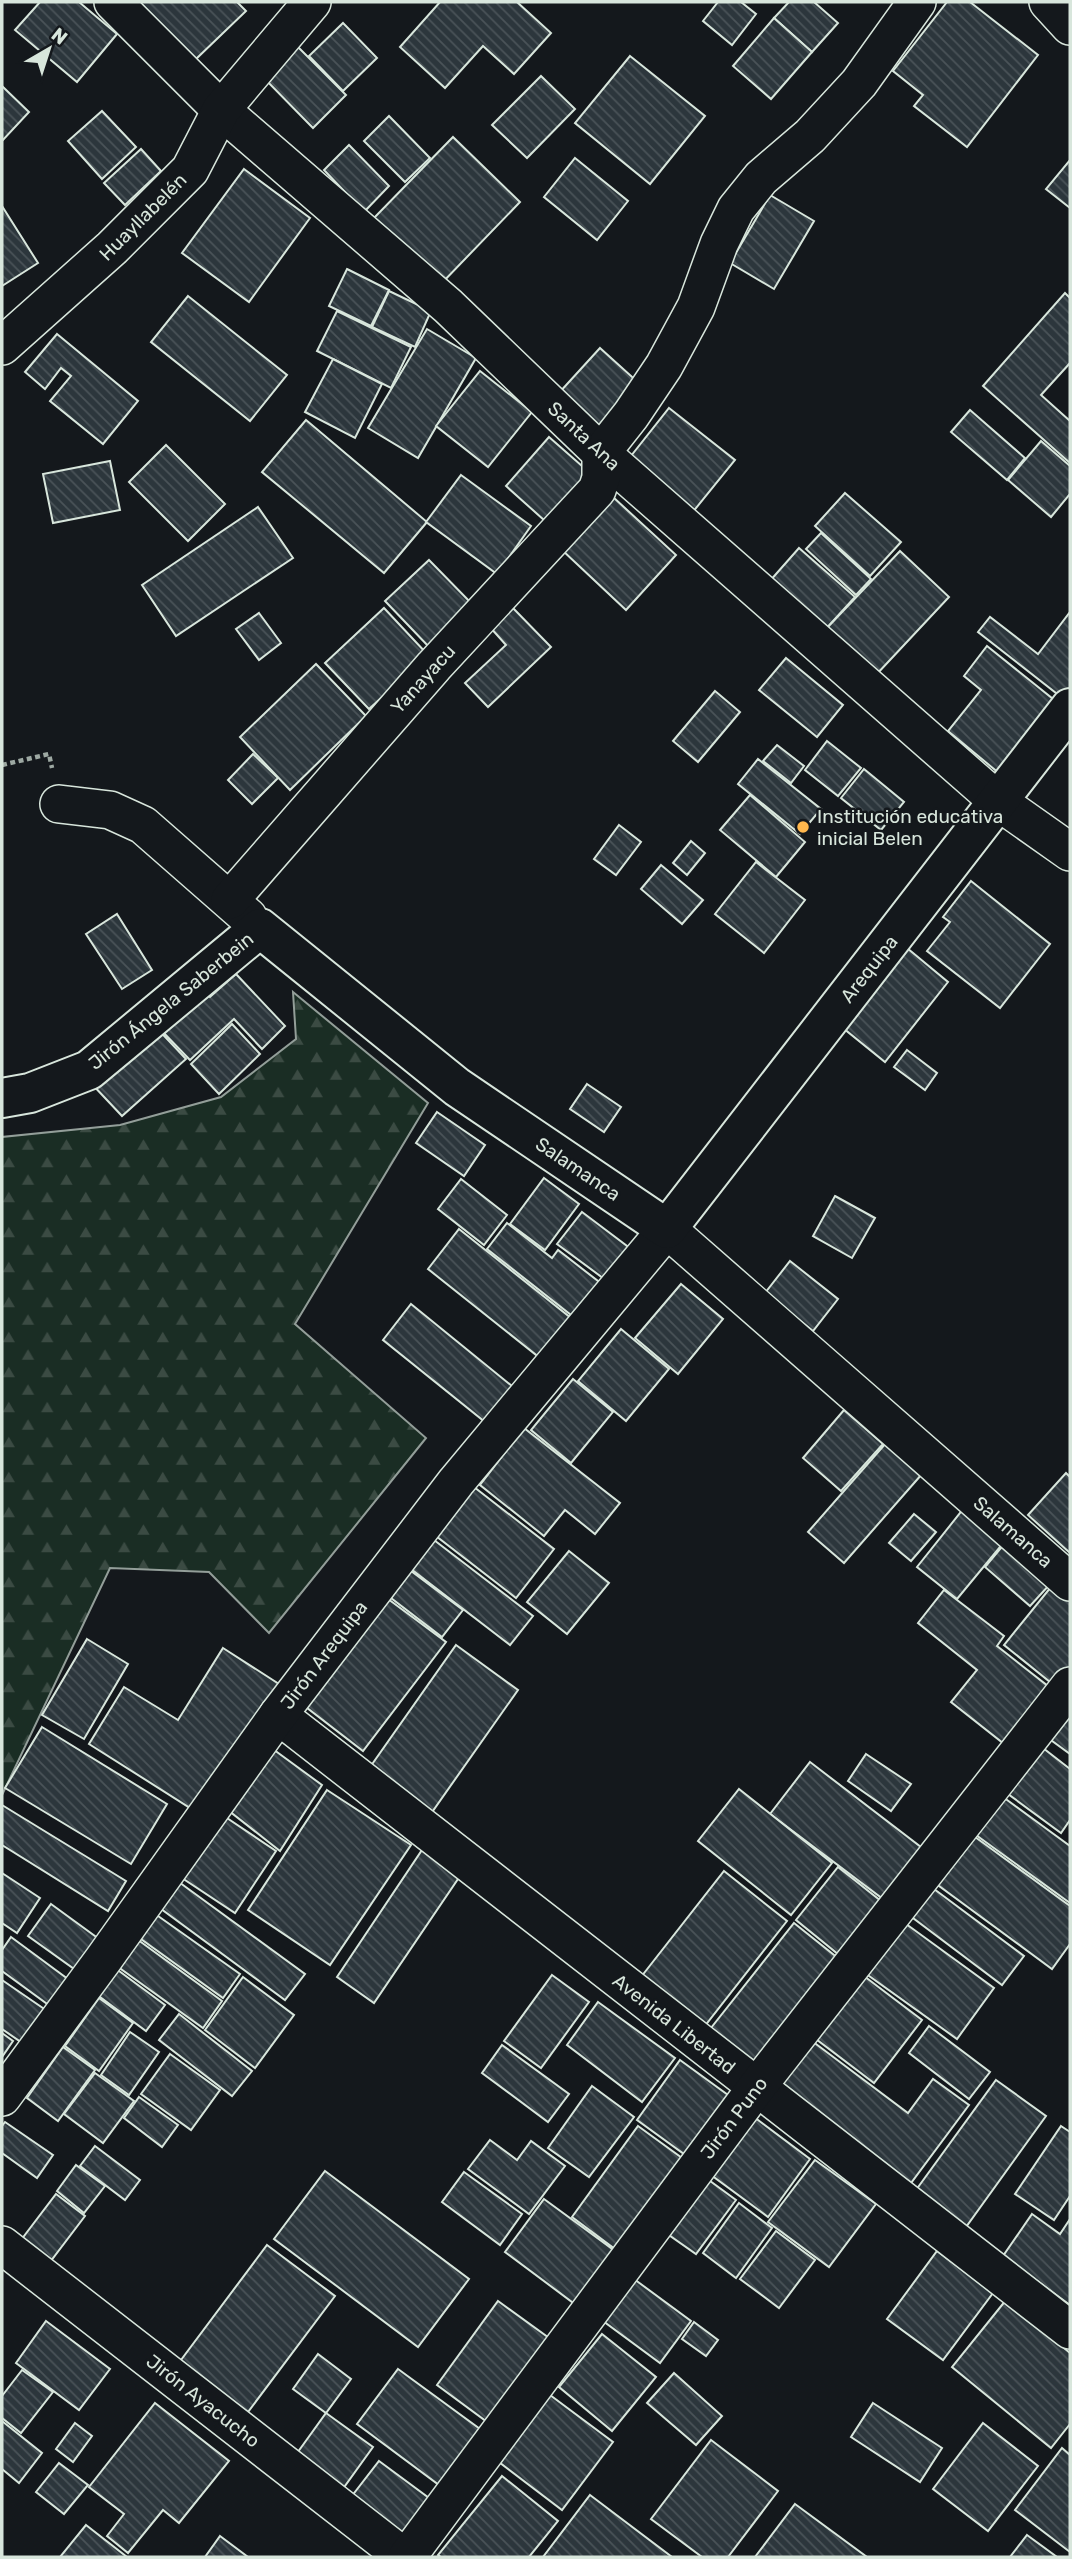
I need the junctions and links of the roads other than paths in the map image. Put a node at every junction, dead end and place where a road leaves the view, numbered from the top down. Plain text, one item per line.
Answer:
1 (113, 2) edge
2 (312, 2) edge
3 (917, 2) edge
4 (1048, 2) edge
5 (1070, 26) edge
6 (221, 110) junction
7 (2, 346) edge
8 (601, 453) junction
9 (1070, 708) edge
10 (999, 802) junction
11 (60, 804) dead end
12 (1070, 852) edge
13 (230, 900) junction
14 (260, 928) junction
15 (2, 1098) edge
16 (667, 1229) junction
17 (1070, 1582) edge
18 (1070, 1686) edge
19 (278, 1716) junction
20 (756, 2088) junction
21 (2, 2097) edge
22 (2, 2245) edge
23 (1070, 2330) edge
24 (406, 2557) edge

1 - 6 street, Santa Ana
2 - 6 street, Huayllabelén
3 - 8 street
4 - 5 street
6 - 7 street, Huayllabelén
6 - 8 street, Santa Ana
8 - 10 street, Santa Ana
8 - 13 street, Yanayacu
9 - 10 main road, Arequipa
10 - 12 street, Santa Ana
10 - 16 main road, Arequipa
11 - 13 street, Salamanca
13 - 14 street, Salamanca
14 - 15 main road, Jirón Ángela Saberbein
14 - 16 main road, Salamanca
16 - 17 street, Salamanca
16 - 19 street, Jirón Arequipa
18 - 20 street, Jirón Puno
19 - 20 street, Avenida Libertad
19 - 21 street, Jirón Arequipa
20 - 23 street, Avenida Libertad
20 - 24 street, Jirón Puno
22 - 24 street, Jirón Ayacucho

